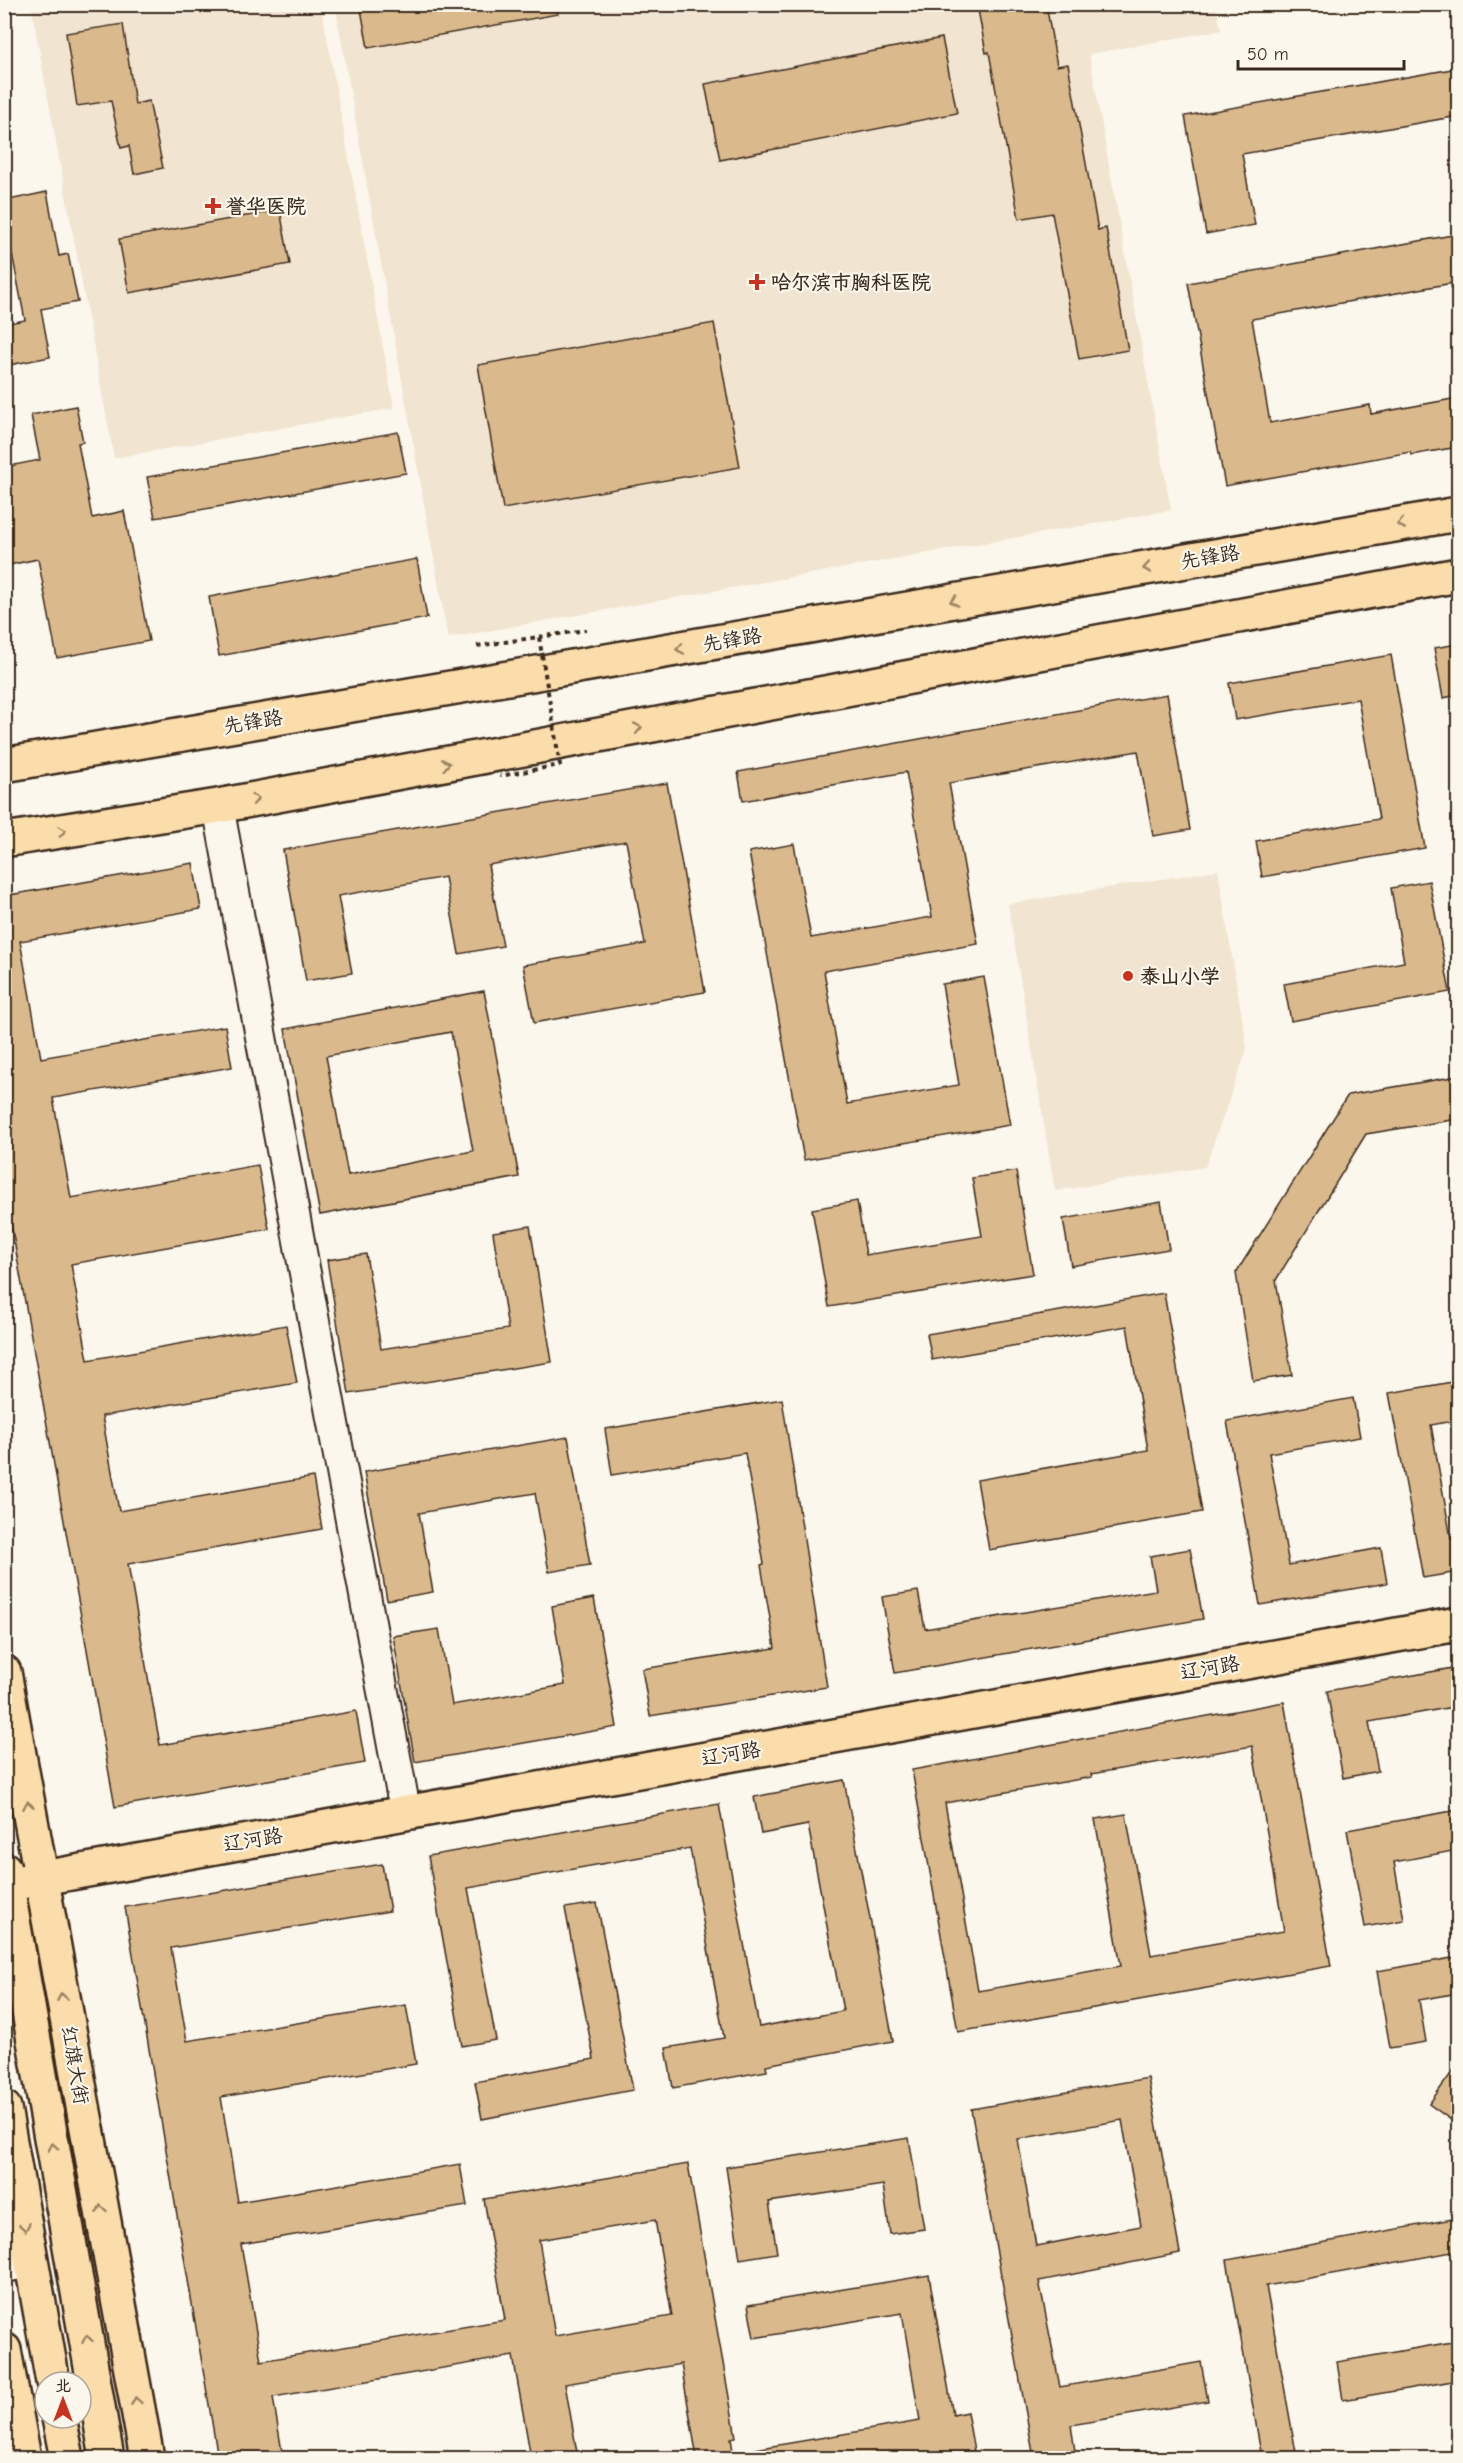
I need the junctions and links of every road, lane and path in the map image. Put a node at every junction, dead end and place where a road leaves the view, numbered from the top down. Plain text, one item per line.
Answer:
1 (1458, 514) edge
2 (1458, 575) edge
3 (586, 630) dead end
4 (539, 636) junction
5 (477, 646) dead end
6 (4, 765) edge
7 (500, 776) dead end
8 (218, 806) junction
9 (4, 840) edge
10 (1458, 1609) edge
11 (1458, 1624) edge
12 (4, 1672) edge
13 (402, 1794) junction
14 (39, 1870) junction
15 (5, 1876) edge
16 (4, 2108) edge
17 (18, 2264) edge
18 (4, 2350) edge
19 (49, 2370) edge
20 (61, 2430) edge
21 (24, 2458) edge
22 (67, 2458) edge
23 (107, 2458) edge
24 (147, 2458) edge

1 -> 6 main road, 先锋路
8 -> 2 main road
3 - 4 path
4 - 5 path, bridge
4 - 7 path, bridge
9 -> 8 main road
8 - 13 street
10 - 13 main road, 辽河路
11 - 14 main road, 辽河路
14 -> 12 main road, 红旗大街
13 - 14 main road, 辽河路
14 - 15 main road, 辽河路
24 -> 14 main road, 红旗大街
23 -> 15 main road, 红旗大街
16 -> 17 main road
17 - 19 main road
18 - 21 main road
20 - 22 main road

